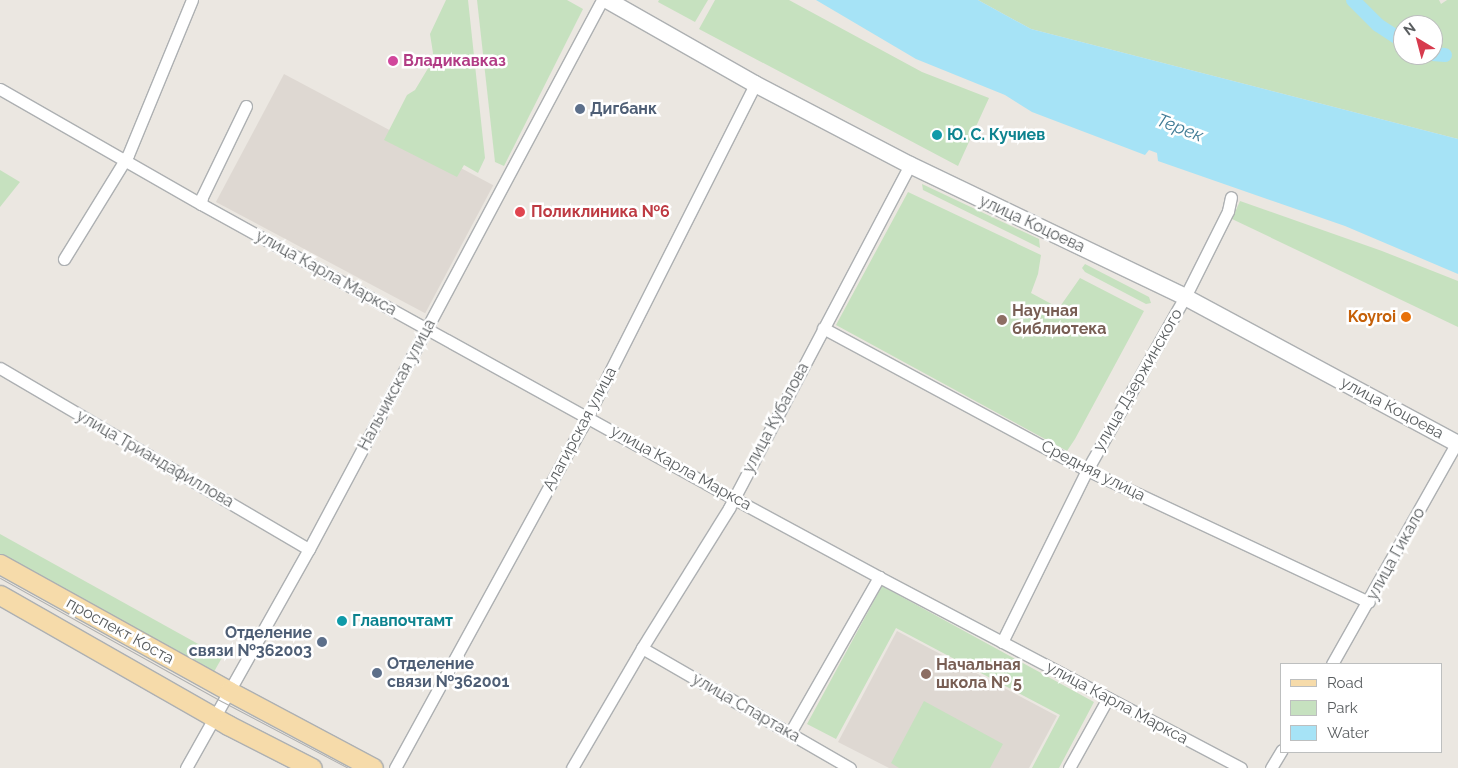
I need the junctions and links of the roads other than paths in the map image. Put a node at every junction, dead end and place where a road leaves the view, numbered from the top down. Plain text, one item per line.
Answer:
1 (192, 0) edge
2 (602, 0) edge
3 (607, 0) edge
4 (755, 84) junction
5 (0, 89) edge
6 (246, 106) dead end
7 (125, 161) junction
8 (910, 165) junction
9 (1231, 197) dead end
10 (201, 204) junction
11 (64, 259) dead end
12 (1186, 297) junction
13 (427, 328) junction
14 (823, 328) junction
15 (0, 368) edge
16 (587, 416) junction
17 (1457, 443) edge
18 (1087, 470) junction
19 (734, 498) junction
20 (309, 549) junction
21 (0, 564) edge
22 (879, 577) junction
23 (0, 595) edge
24 (1369, 602) junction
25 (1002, 642) junction
26 (642, 648) junction
27 (1333, 663) edge
28 (229, 691) junction
29 (1108, 698) junction
30 (215, 718) junction
31 (790, 732) junction
32 (1280, 753) edge
33 (186, 768) edge
34 (312, 768) edge
35 (373, 768) edge
36 (395, 768) edge
37 (572, 768) edge
38 (850, 768) edge
39 (1069, 768) edge
40 (1241, 768) edge
41 (1271, 768) edge

1 - 7 street
2 - 13 street, Нальчикская улица
3 - 4 street, улица Коцоева
4 - 8 street, улица Коцоева
4 - 16 street, Алагирская улица
5 - 7 street, улица Карла Маркса
6 - 10 street
7 - 10 street, улица Карла Маркса
7 - 11 street
8 - 12 street, улица Коцоева
8 - 14 street, улица Кубалова
9 - 12 street, улица Дзержинского
10 - 13 street, улица Карла Маркса
12 - 17 street, улица Коцоева
12 - 18 street, улица Дзержинского
13 - 16 street, улица Карла Маркса
13 - 20 street, Нальчикская улица
14 - 18 street, Средняя улица
14 - 19 street, улица Кубалова
15 - 20 street, улица Триандафиллова
16 - 19 street, улица Карла Маркса
16 - 36 street, Алагирская улица
17 - 24 street, улица Гикало
18 - 24 street, Средняя улица
18 - 25 street, улица Дзержинского
19 - 22 street, улица Карла Маркса
19 - 26 street, улица Кубалова
20 - 28 street, Нальчикская улица
21 - 28 main road, проспект Коста
22 - 25 street, улица Карла Маркса
22 - 31 street
23 - 30 main road, проспект Коста
24 - 27 street, улица Гикало
25 - 29 street, улица Карла Маркса
26 - 31 street, улица Спартака
26 - 37 street, улица Кубалова
28 - 30 street, Нальчикская улица
28 - 35 main road, проспект Коста
29 - 39 street
29 - 40 street, улица Карла Маркса
30 - 33 street, Нальчикская улица
30 - 34 main road, проспект Коста
31 - 38 street, улица Спартака
32 - 41 street

